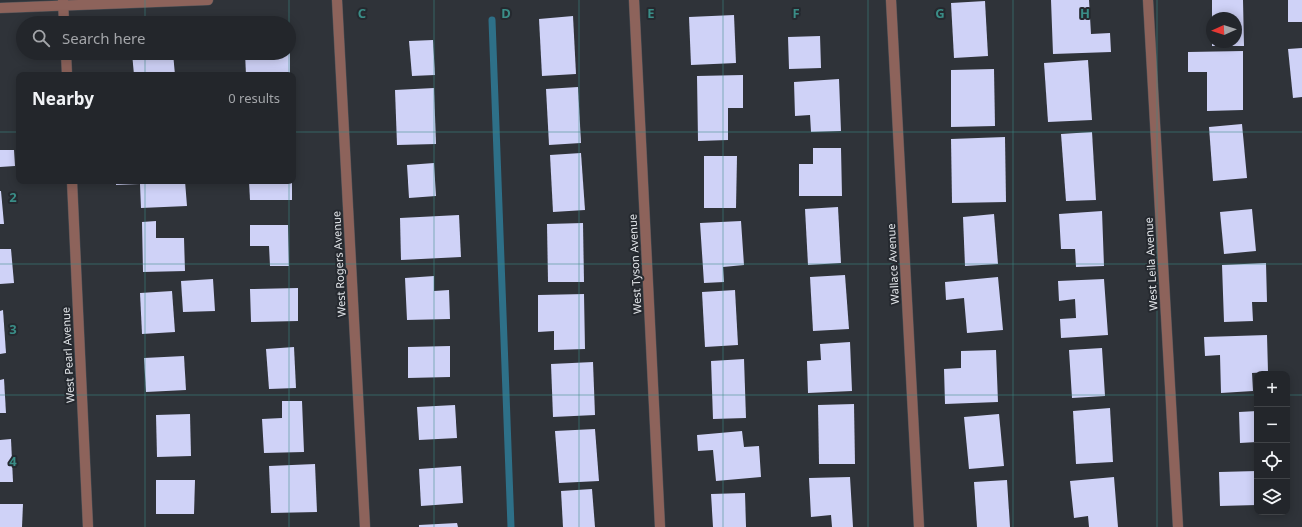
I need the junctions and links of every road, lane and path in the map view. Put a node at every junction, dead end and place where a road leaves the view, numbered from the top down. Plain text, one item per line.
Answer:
1 (208, 0) edge
2 (337, 0) edge
3 (634, 0) edge
4 (891, 0) edge
5 (1148, 0) edge
6 (63, 3) edge
7 (0, 8) edge
8 (64, 16) edge
9 (66, 60) edge
10 (66, 72) edge
11 (72, 184) edge
12 (88, 527) edge
13 (365, 527) edge
14 (660, 527) edge
15 (919, 527) edge
16 (1178, 527) edge

1 - 6 street
2 - 13 street, West Rogers Avenue
3 - 14 street, West Tyson Avenue
4 - 15 street, Wallace Avenue
5 - 16 street, West Leila Avenue
6 - 7 street
6 - 8 street
9 - 10 street
11 - 12 street, West Pearl Avenue

